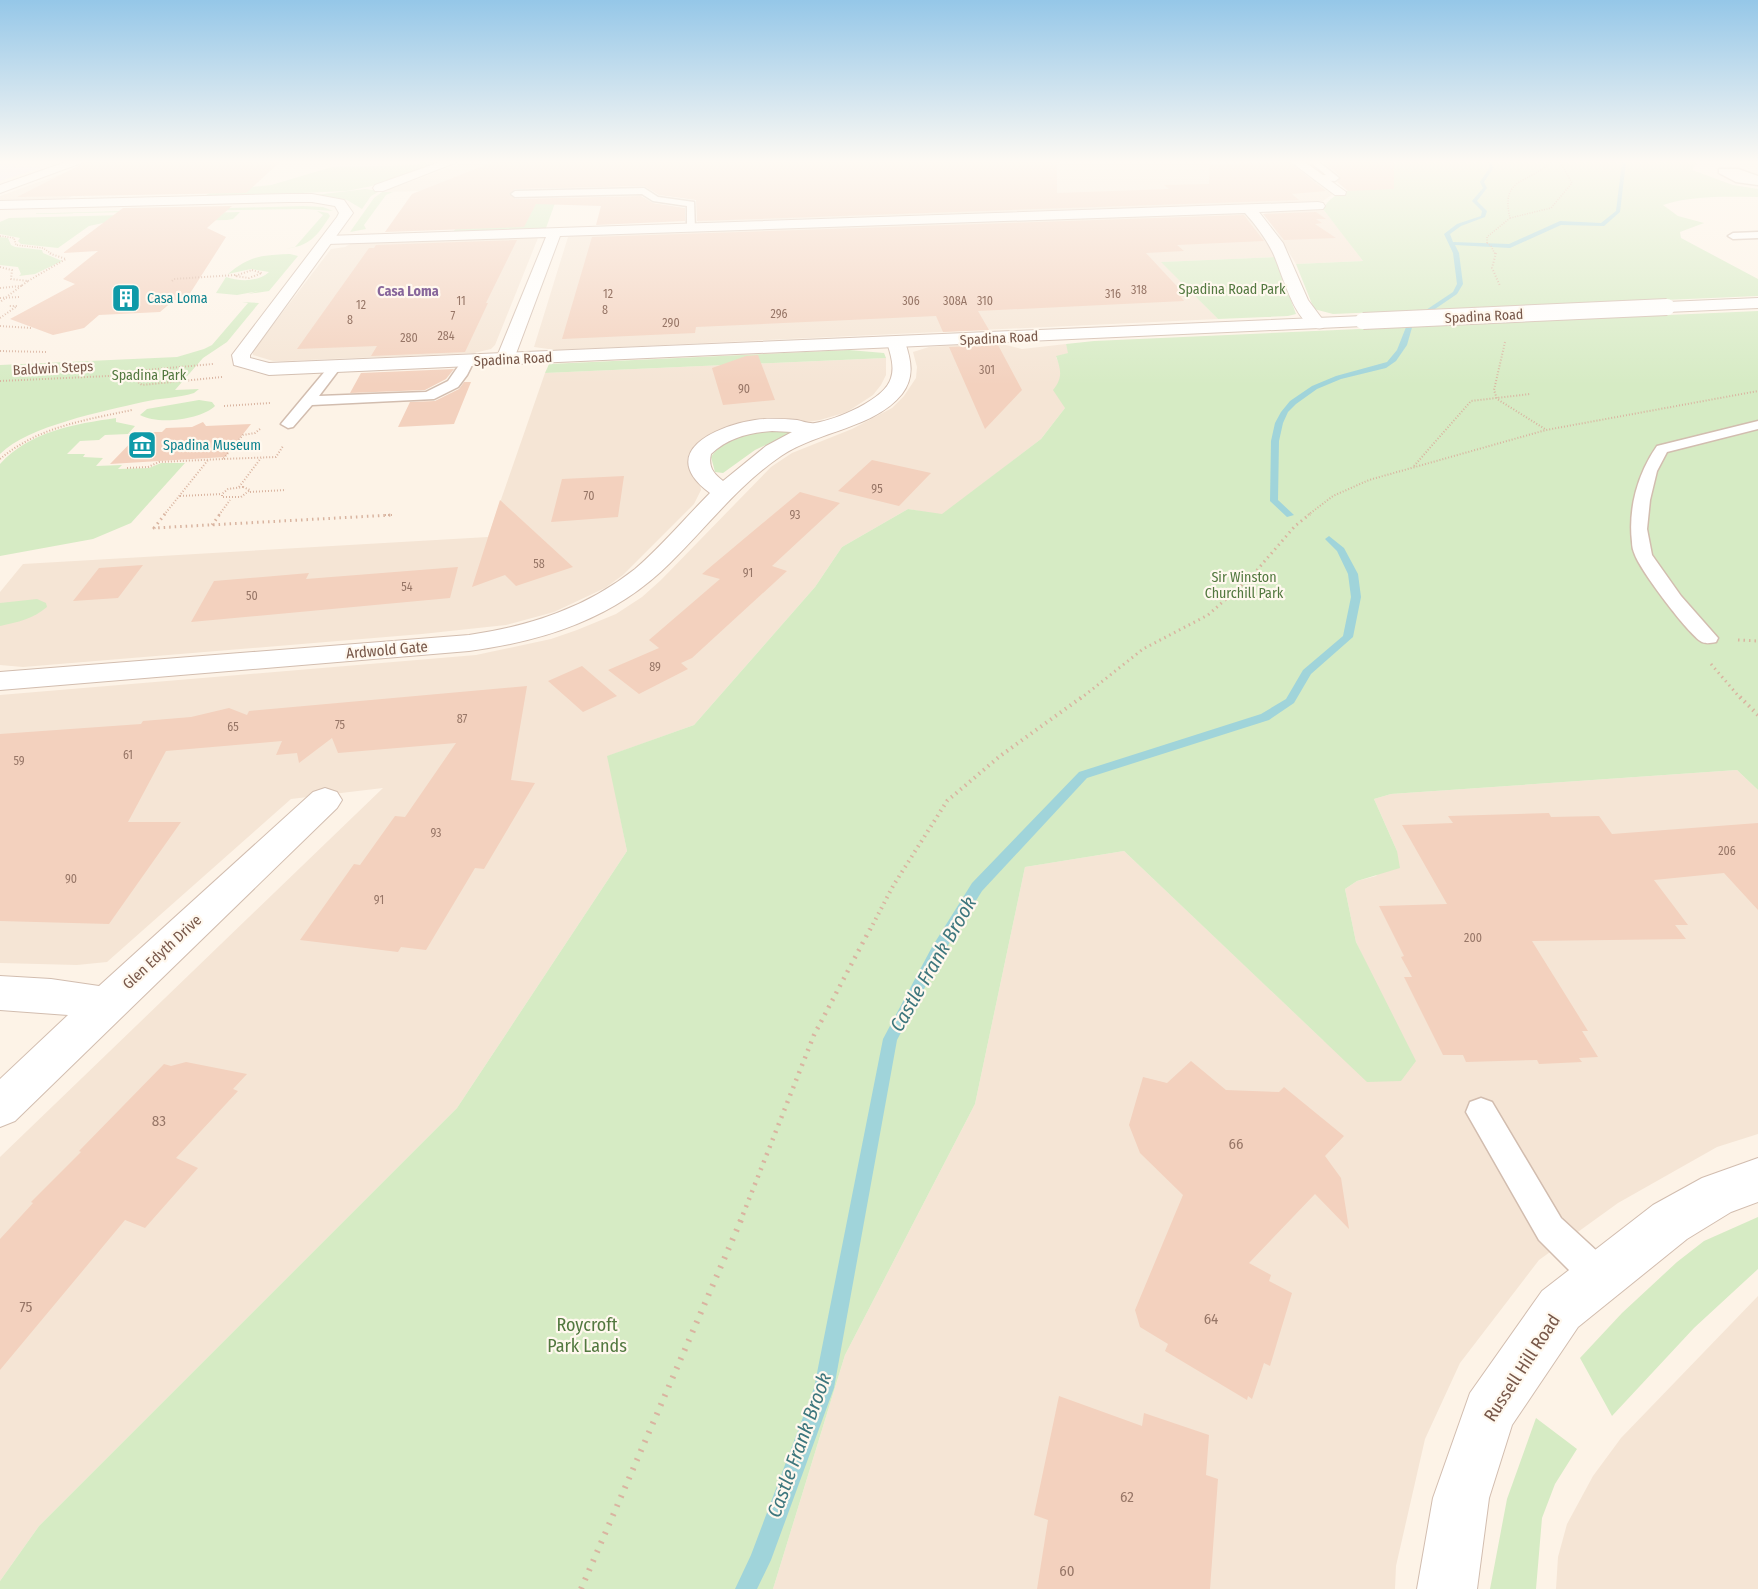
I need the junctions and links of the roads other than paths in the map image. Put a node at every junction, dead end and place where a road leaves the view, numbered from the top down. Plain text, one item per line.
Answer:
1 (330, 236) edge
2 (437, 236) edge
3 (553, 236) edge
4 (1270, 236) edge
5 (327, 240) junction
6 (1755, 305) edge
7 (1317, 324) junction
8 (896, 342) junction
9 (505, 359) junction
10 (468, 361) junction
11 (335, 367) junction
12 (308, 401) junction
13 (1758, 425) edge
14 (814, 430) junction
15 (288, 431) road end
16 (723, 492) junction
17 (1709, 638) road end
18 (0, 681) edge
19 (325, 800) dead end
20 (0, 993) edge
21 (106, 1004) junction
22 (0, 1107) edge
23 (1480, 1112) dead end
24 (1758, 1180) edge
25 (1599, 1276) junction
26 (1447, 1589) edge

1 - 5 street
2 - 5 street
3 - 9 street
4 - 7 street
5 - 11 street, Spadina Road
6 - 7 street, Spadina Road, bridge
7 - 8 street, Spadina Road
8 - 9 street, Spadina Road
8 - 14 street, Ardwold Gate
9 - 10 street, Spadina Road
10 - 11 street, Spadina Road
10 - 12 lane
11 - 12 lane
12 - 15 lane
13 - 17 lane
14 - 16 street, Ardwold Gate
14 - 16 street, Ardwold Gate
16 - 18 street, Ardwold Gate
19 - 21 street, Glen Edyth Drive
20 - 21 street
21 - 22 street, Glen Edyth Drive
23 - 25 lane
24 - 25 street, Russell Hill Road
25 - 26 street, Russell Hill Road

